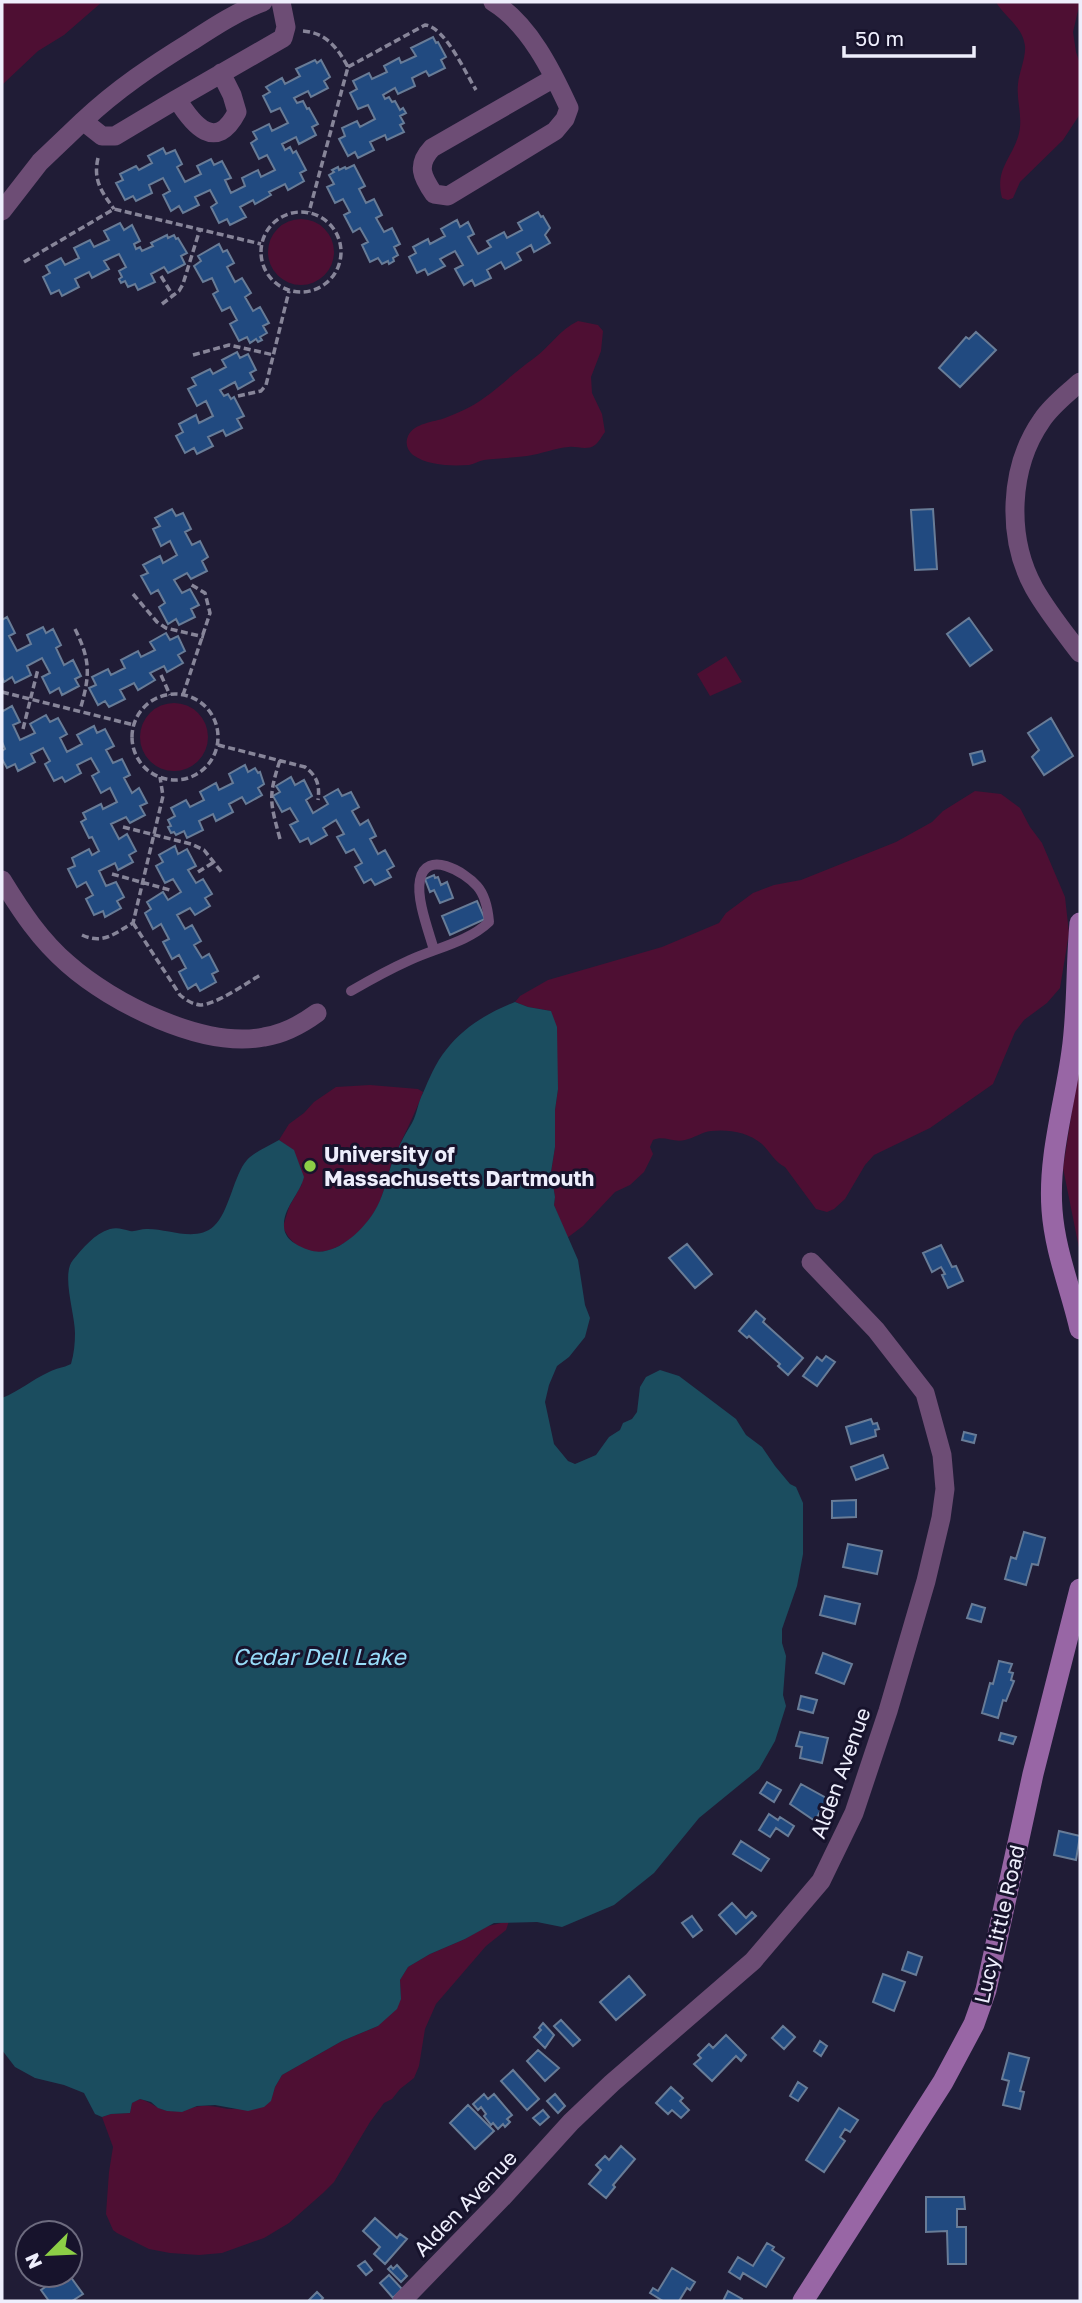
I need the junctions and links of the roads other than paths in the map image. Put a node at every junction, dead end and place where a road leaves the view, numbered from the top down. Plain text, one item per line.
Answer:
1 (264, 2) edge
2 (281, 2) edge
3 (493, 2) edge
4 (220, 73) junction
5 (554, 78) junction
6 (177, 99) junction
7 (83, 121) junction
8 (2, 211) edge
9 (1080, 382) edge
10 (1080, 653) edge
11 (2, 880) edge
12 (1080, 923) edge
13 (434, 950) junction
14 (351, 991) dead end
15 (317, 1013) dead end
16 (811, 1262) dead end
17 (1080, 1329) edge
18 (1080, 1589) edge
19 (402, 2301) edge
20 (803, 2301) edge

1 - 7 street
2 - 4 street
3 - 5 street
4 - 6 street
4 - 6 street
5 - 5 street
6 - 7 street
7 - 8 street
9 - 10 street
11 - 15 street
12 - 17 street
13 - 13 lane
13 - 14 lane
16 - 19 street, Alden Avenue
18 - 20 street, Lucy Little Road

